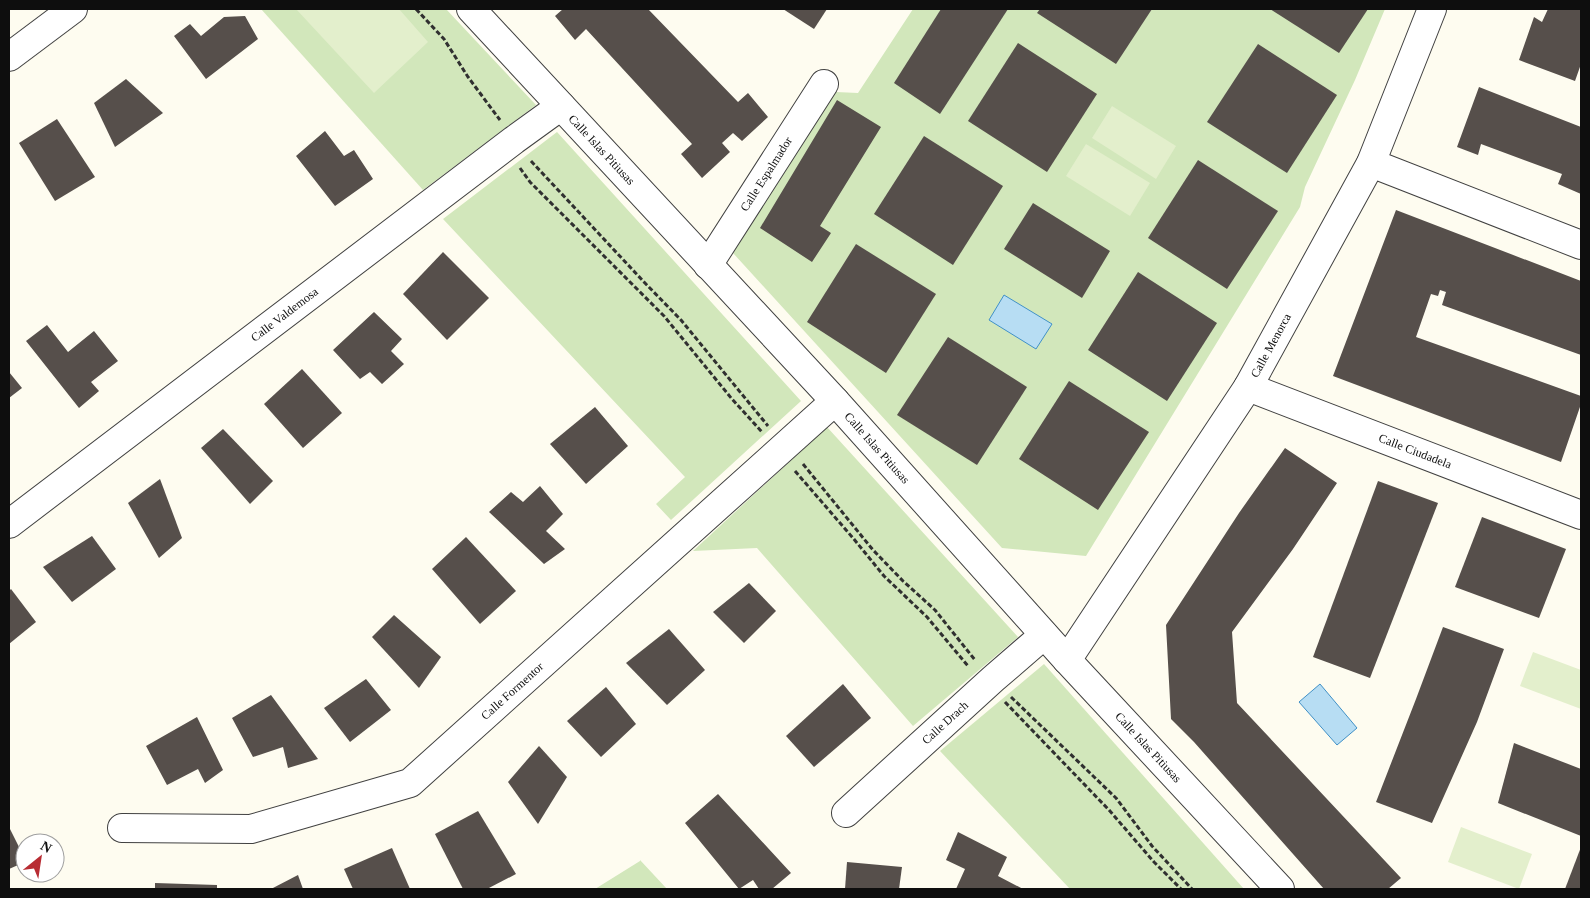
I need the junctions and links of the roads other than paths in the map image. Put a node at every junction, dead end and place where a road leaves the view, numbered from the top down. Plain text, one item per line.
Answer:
1 (73, 9) edge
2 (471, 9) edge
3 (1432, 9) edge
4 (9, 57) edge
5 (824, 84) dead end
6 (561, 106) junction
7 (1371, 163) junction
8 (1581, 245) edge
9 (708, 265) junction
10 (1248, 388) junction
11 (834, 402) junction
12 (1581, 515) edge
13 (9, 524) edge
14 (1044, 635) junction
15 (1067, 660) junction
16 (846, 813) dead end
17 (122, 828) dead end
18 (1280, 889) edge

1 - 4 street
2 - 6 street, Calle Islas Pitiusas
3 - 7 street, Calle Menorca
5 - 9 street, Calle Espalmador
6 - 9 street, Calle Islas Pitiusas
6 - 13 street, Calle Valdemosa
7 - 8 street
7 - 10 street, Calle Menorca
9 - 11 street, Calle Islas Pitiusas
10 - 12 street, Calle Ciudadela
10 - 15 street, Calle Menorca
11 - 14 street, Calle Islas Pitiusas
11 - 17 street, Calle Formentor
14 - 15 street, Calle Islas Pitiusas
14 - 16 street, Calle Drach
15 - 18 street, Calle Islas Pitiusas

